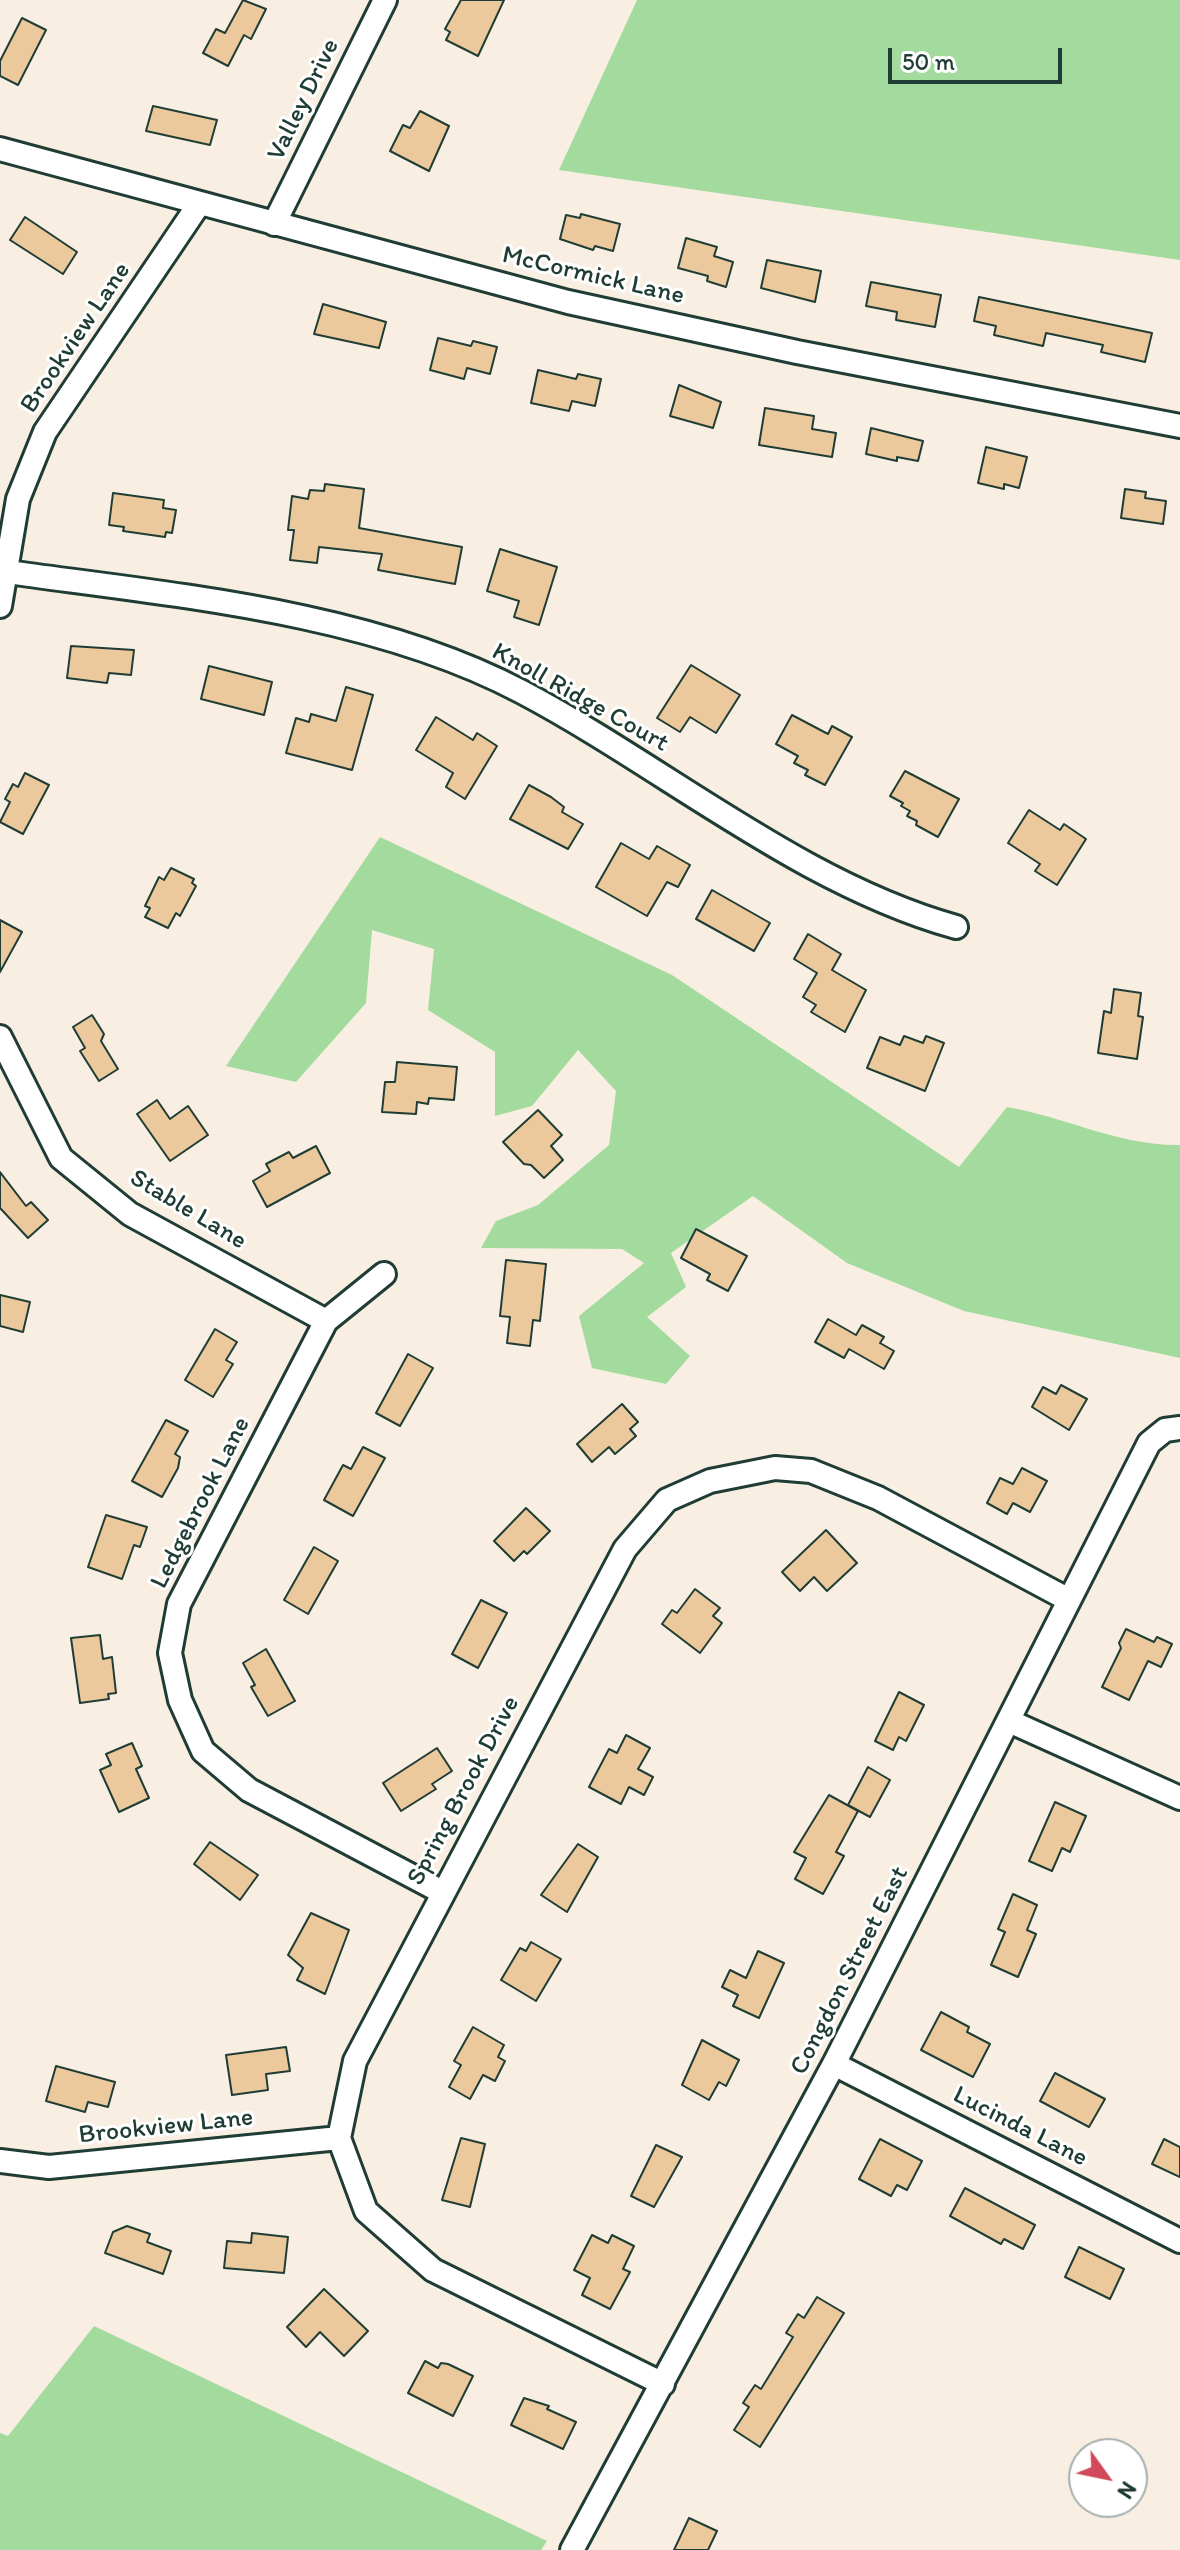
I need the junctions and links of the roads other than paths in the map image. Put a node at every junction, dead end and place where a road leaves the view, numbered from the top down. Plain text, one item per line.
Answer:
1 (385, 0) edge
2 (0, 149) edge
3 (199, 204) junction
4 (274, 224) junction
5 (1180, 426) edge
6 (7, 572) junction
7 (0, 606) edge
8 (956, 927) dead end
9 (0, 1037) edge
10 (384, 1274) dead end
11 (326, 1321) junction
12 (1180, 1428) edge
13 (1069, 1600) junction
14 (1009, 1721) junction
15 (1180, 1798) edge
16 (442, 1892) junction
17 (834, 2064) junction
18 (339, 2138) junction
19 (0, 2161) edge
20 (1180, 2241) edge
21 (663, 2384) junction
22 (572, 2550) edge

1 - 4 street, Valley Drive
2 - 3 street, McCormick Lane
3 - 4 street, McCormick Lane
3 - 6 street, Brookview Lane
4 - 5 street, McCormick Lane
6 - 7 street, Brookview Lane
6 - 8 street, Knoll Ridge Court
9 - 11 street, Stable Lane
10 - 11 street, Ledgebrook Lane
11 - 16 street, Ledgebrook Lane
12 - 13 street, Congdon Street East
13 - 14 street, Congdon Street East
13 - 16 street, Spring Brook Drive
14 - 15 street
14 - 17 street, Congdon Street East
16 - 18 street, Spring Brook Drive
17 - 20 street, Lucinda Lane
17 - 21 street, Congdon Street East
18 - 19 street, Brookview Lane
18 - 21 street
21 - 22 street, Congdon Street East

